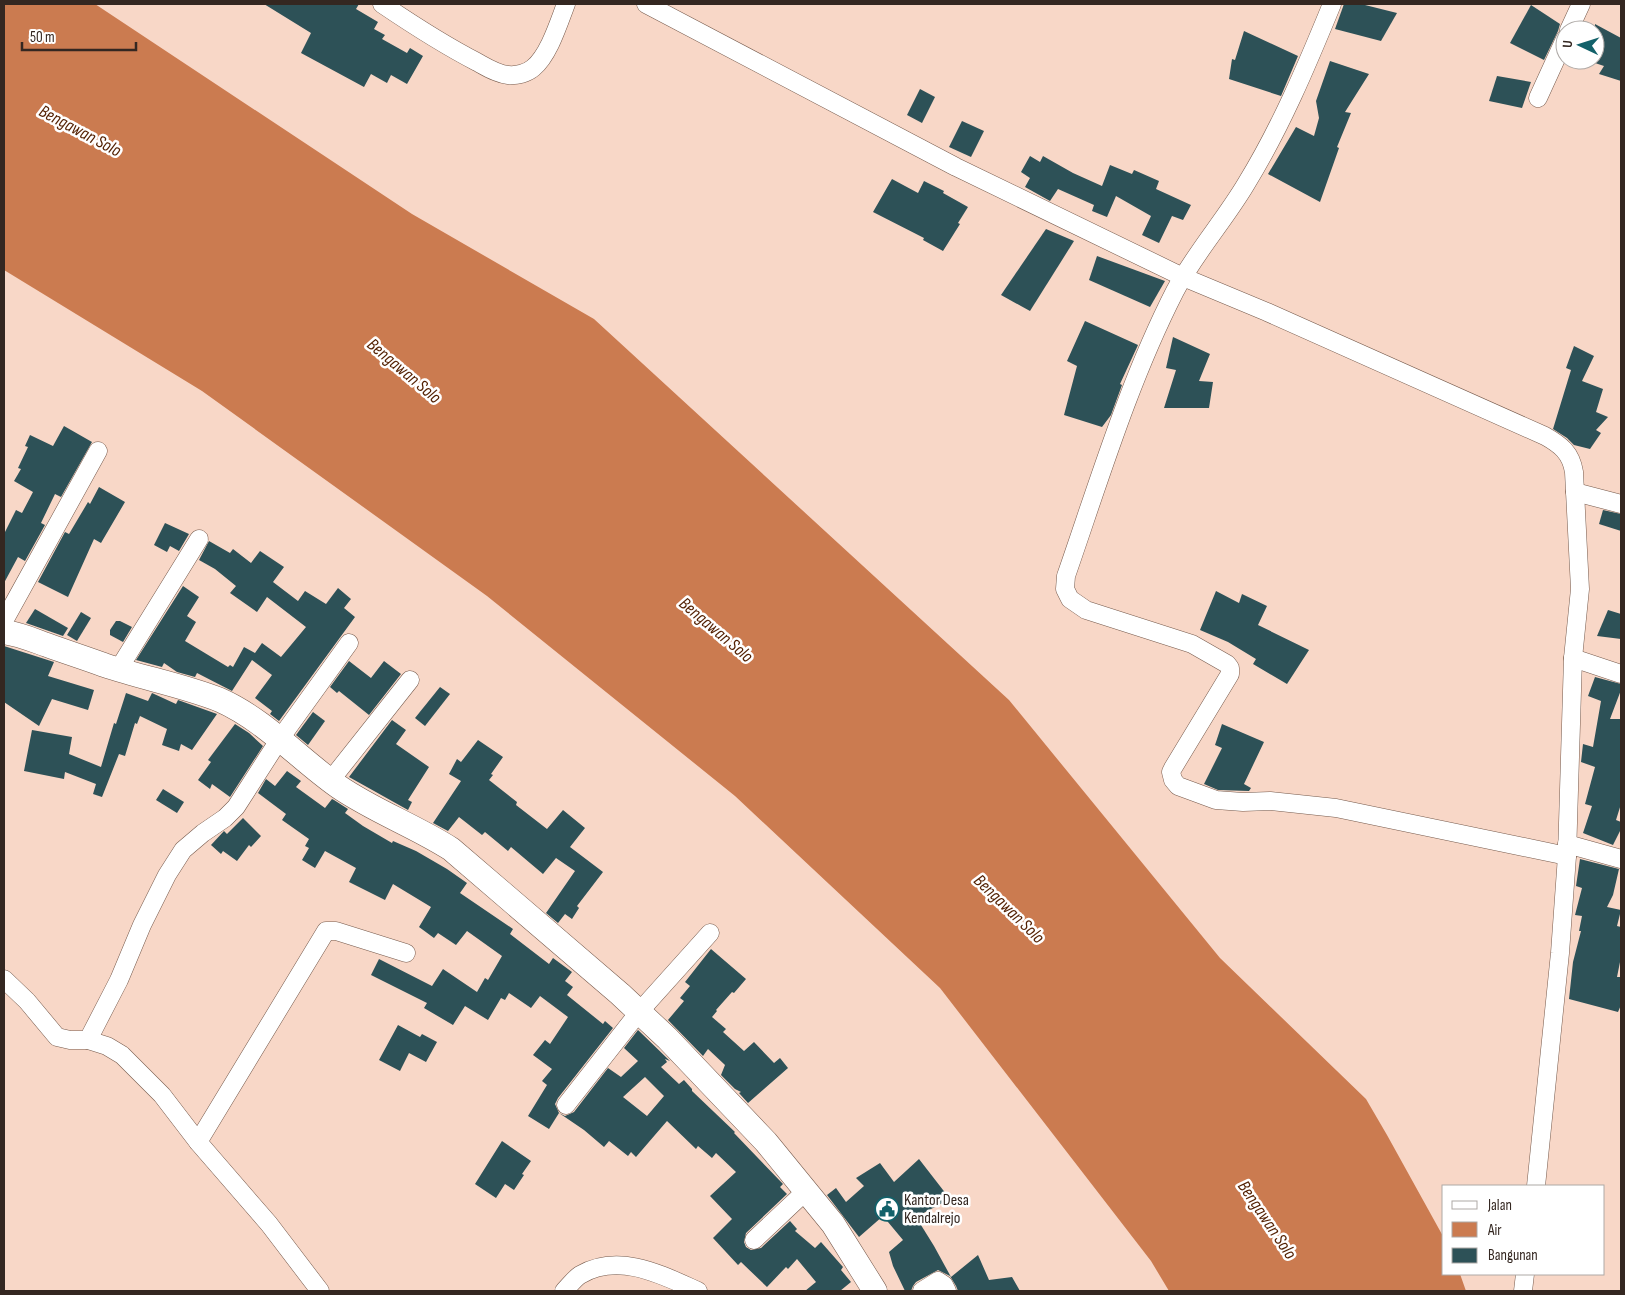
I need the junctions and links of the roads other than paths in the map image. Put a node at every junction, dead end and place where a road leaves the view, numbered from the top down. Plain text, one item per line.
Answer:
1 (382, 4) edge
2 (566, 4) edge
3 (646, 4) edge
4 (1332, 4) edge
5 (1581, 4) edge
6 (1574, 20) edge
7 (1555, 61) edge
8 (1538, 98) dead end
9 (1183, 277) junction
10 (98, 451) dead end
11 (1575, 492) junction
12 (1621, 504) edge
13 (200, 539) dead end
14 (4, 621) edge
15 (4, 632) edge
16 (349, 643) dead end
17 (1573, 658) junction
18 (118, 670) junction
19 (1621, 674) edge
20 (410, 680) dead end
21 (279, 740) junction
22 (330, 781) junction
23 (1567, 850) junction
24 (1621, 858) edge
25 (710, 933) dead end
26 (406, 953) dead end
27 (4, 979) edge
28 (639, 1012) junction
29 (88, 1040) junction
30 (566, 1105) dead end
31 (198, 1142) junction
32 (1536, 1185) edge
33 (806, 1191) junction
34 (754, 1240) dead end
35 (1525, 1275) edge
36 (320, 1291) edge
37 (564, 1291) edge
38 (698, 1291) edge
39 (875, 1291) edge
40 (922, 1291) edge
41 (947, 1291) edge
42 (1523, 1291) edge

1 - 2 street
3 - 9 street
4 - 9 street
5 - 6 street
7 - 8 street
9 - 11 street
9 - 23 street
10 - 14 street
11 - 12 street
11 - 17 street
13 - 18 street
15 - 18 street
16 - 21 street
17 - 19 street
17 - 23 street
18 - 21 street
20 - 22 street
21 - 22 street
21 - 29 street
22 - 28 street
23 - 24 street
23 - 32 street
25 - 28 street
26 - 31 street
27 - 29 street
28 - 30 street
28 - 33 street
29 - 31 street
31 - 36 street
33 - 34 street
33 - 39 street
35 - 42 street
37 - 38 street
40 - 41 street

